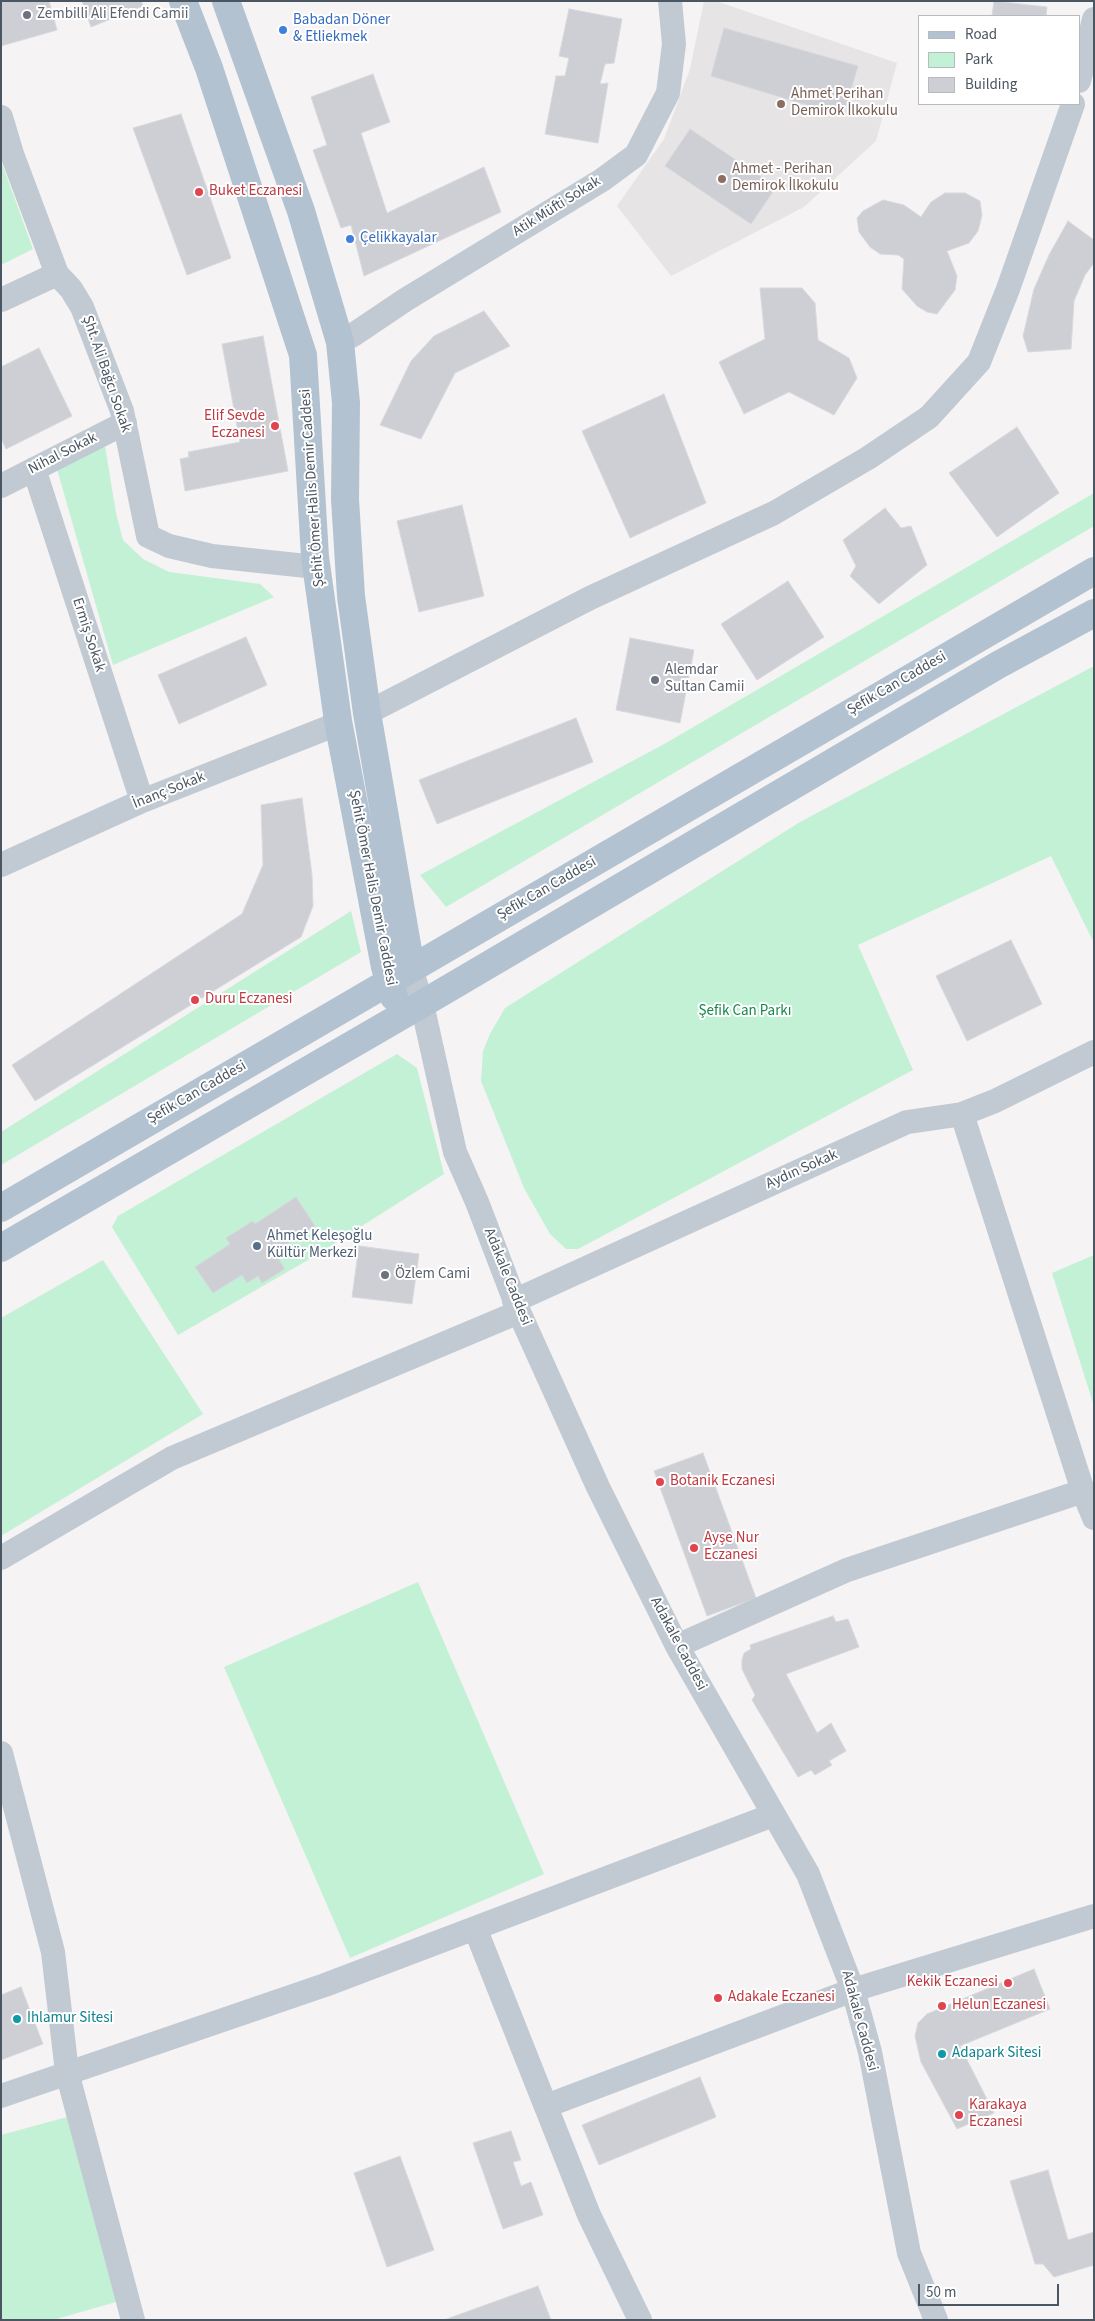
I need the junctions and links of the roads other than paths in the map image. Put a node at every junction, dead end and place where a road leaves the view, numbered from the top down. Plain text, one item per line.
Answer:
1 (183, 1) edge
2 (226, 1) edge
3 (670, 1) edge
4 (1094, 19) edge
5 (1080, 77) edge
6 (1073, 105) edge
7 (1, 116) edge
8 (56, 274) junction
9 (1, 300) edge
10 (340, 342) junction
11 (126, 423) junction
12 (34, 469) junction
13 (1, 486) edge
14 (316, 567) junction
15 (1094, 571) edge
16 (1094, 613) edge
17 (367, 713) junction
18 (338, 721) junction
19 (142, 801) junction
20 (3, 859) edge
21 (400, 975) junction
22 (411, 1010) junction
23 (1092, 1053) edge
24 (962, 1114) junction
25 (1, 1208) edge
26 (1, 1248) edge
27 (517, 1306) junction
28 (1083, 1491) junction
29 (1094, 1518) edge
30 (1, 1558) edge
31 (677, 1646) junction
32 (1, 1754) edge
33 (773, 1815) junction
34 (1094, 1916) edge
35 (475, 1928) junction
36 (853, 1990) junction
37 (67, 2072) junction
38 (1, 2096) edge
39 (546, 2106) junction
40 (133, 2320) edge
41 (640, 2320) edge
42 (936, 2320) edge

1 - 14 main road, Şehit Ömer Halis Demir Caddesi
2 - 10 main road, Şehit Ömer Halis Demir Caddesi
3 - 10 street, Atik Müfti Sokak
4 - 5 street
6 - 17 street
7 - 8 street, Şht. Ali Bağcı Sokak
8 - 9 street
8 - 11 street, Şht. Ali Bağcı Sokak
10 - 17 main road, Şehit Ömer Halis Demir Caddesi
11 - 12 street, Nihal Sokak
11 - 14 street, Şht. Ali Bağcı Sokak
12 - 13 street, Nihal Sokak
12 - 19 street, Ermiş Sokak
14 - 18 main road, Şehit Ömer Halis Demir Caddesi
15 - 21 main road, Şefik Can Caddesi
16 - 22 main road
17 - 21 main road, Şehit Ömer Halis Demir Caddesi
18 - 19 street, İnanç Sokak
18 - 21 main road, Şehit Ömer Halis Demir Caddesi
19 - 20 street, İnanç Sokak
21 - 22 main road, Şehit Ömer Halis Demir Caddesi
21 - 25 main road, Şefik Can Caddesi
22 - 26 main road
22 - 27 street, Adakale Caddesi
23 - 24 street, Aydın Sokak
24 - 27 street, Aydın Sokak
24 - 28 street
27 - 30 street, Aydın Sokak
27 - 31 street, Adakale Caddesi
28 - 29 street
28 - 31 street
31 - 33 street, Adakale Caddesi
32 - 37 street
33 - 35 street
33 - 36 street, Adakale Caddesi
34 - 36 street
35 - 37 street
35 - 39 street
36 - 39 street
36 - 42 street, Adakale Caddesi
37 - 38 street
37 - 40 street
39 - 41 street

